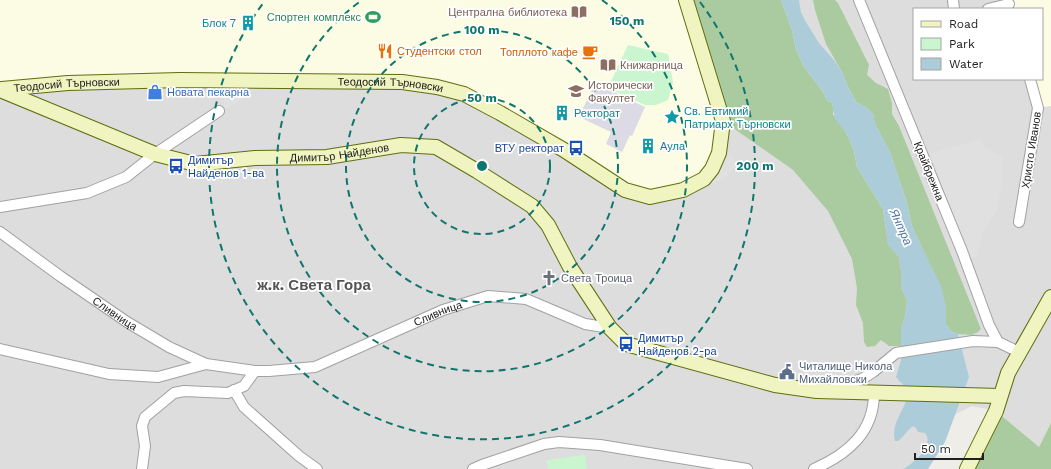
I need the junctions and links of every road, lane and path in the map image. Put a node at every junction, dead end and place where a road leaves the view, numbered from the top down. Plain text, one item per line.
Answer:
1 (686, 0) edge
2 (859, 0) edge
3 (1011, 4) edge
4 (993, 8) edge
5 (1030, 80) edge
6 (0, 89) edge
7 (219, 111) dead end
8 (155, 154) junction
9 (0, 207) edge
10 (1019, 222) dead end
11 (0, 232) edge
12 (1051, 297) edge
13 (610, 328) junction
14 (998, 342) junction
15 (0, 349) edge
16 (1019, 352) junction
17 (206, 364) junction
18 (256, 371) junction
19 (234, 390) junction
20 (817, 391) junction
21 (879, 393) junction
22 (1000, 396) junction
23 (142, 469) edge
24 (317, 469) edge
25 (473, 469) edge
26 (747, 469) edge
27 (814, 469) edge
28 (967, 469) edge

1 - 6 street, Теодосий Търновски
2 - 14 street, Крайбрежна
3 - 4 street
5 - 10 street, Христо Иванов
6 - 8 street, Димитър Найденов
7 - 8 street
8 - 9 street
8 - 13 street, Димитър Найденов
11 - 17 street, Сливница
12 - 16 street
13 - 18 street, Сливница
13 - 20 street
14 - 16 street
14 - 20 street
15 - 17 street
16 - 22 street
17 - 18 street, Сливница
18 - 19 street
19 - 23 street
19 - 24 street
20 - 21 street
21 - 22 street
21 - 27 street
22 - 28 street
25 - 26 street

